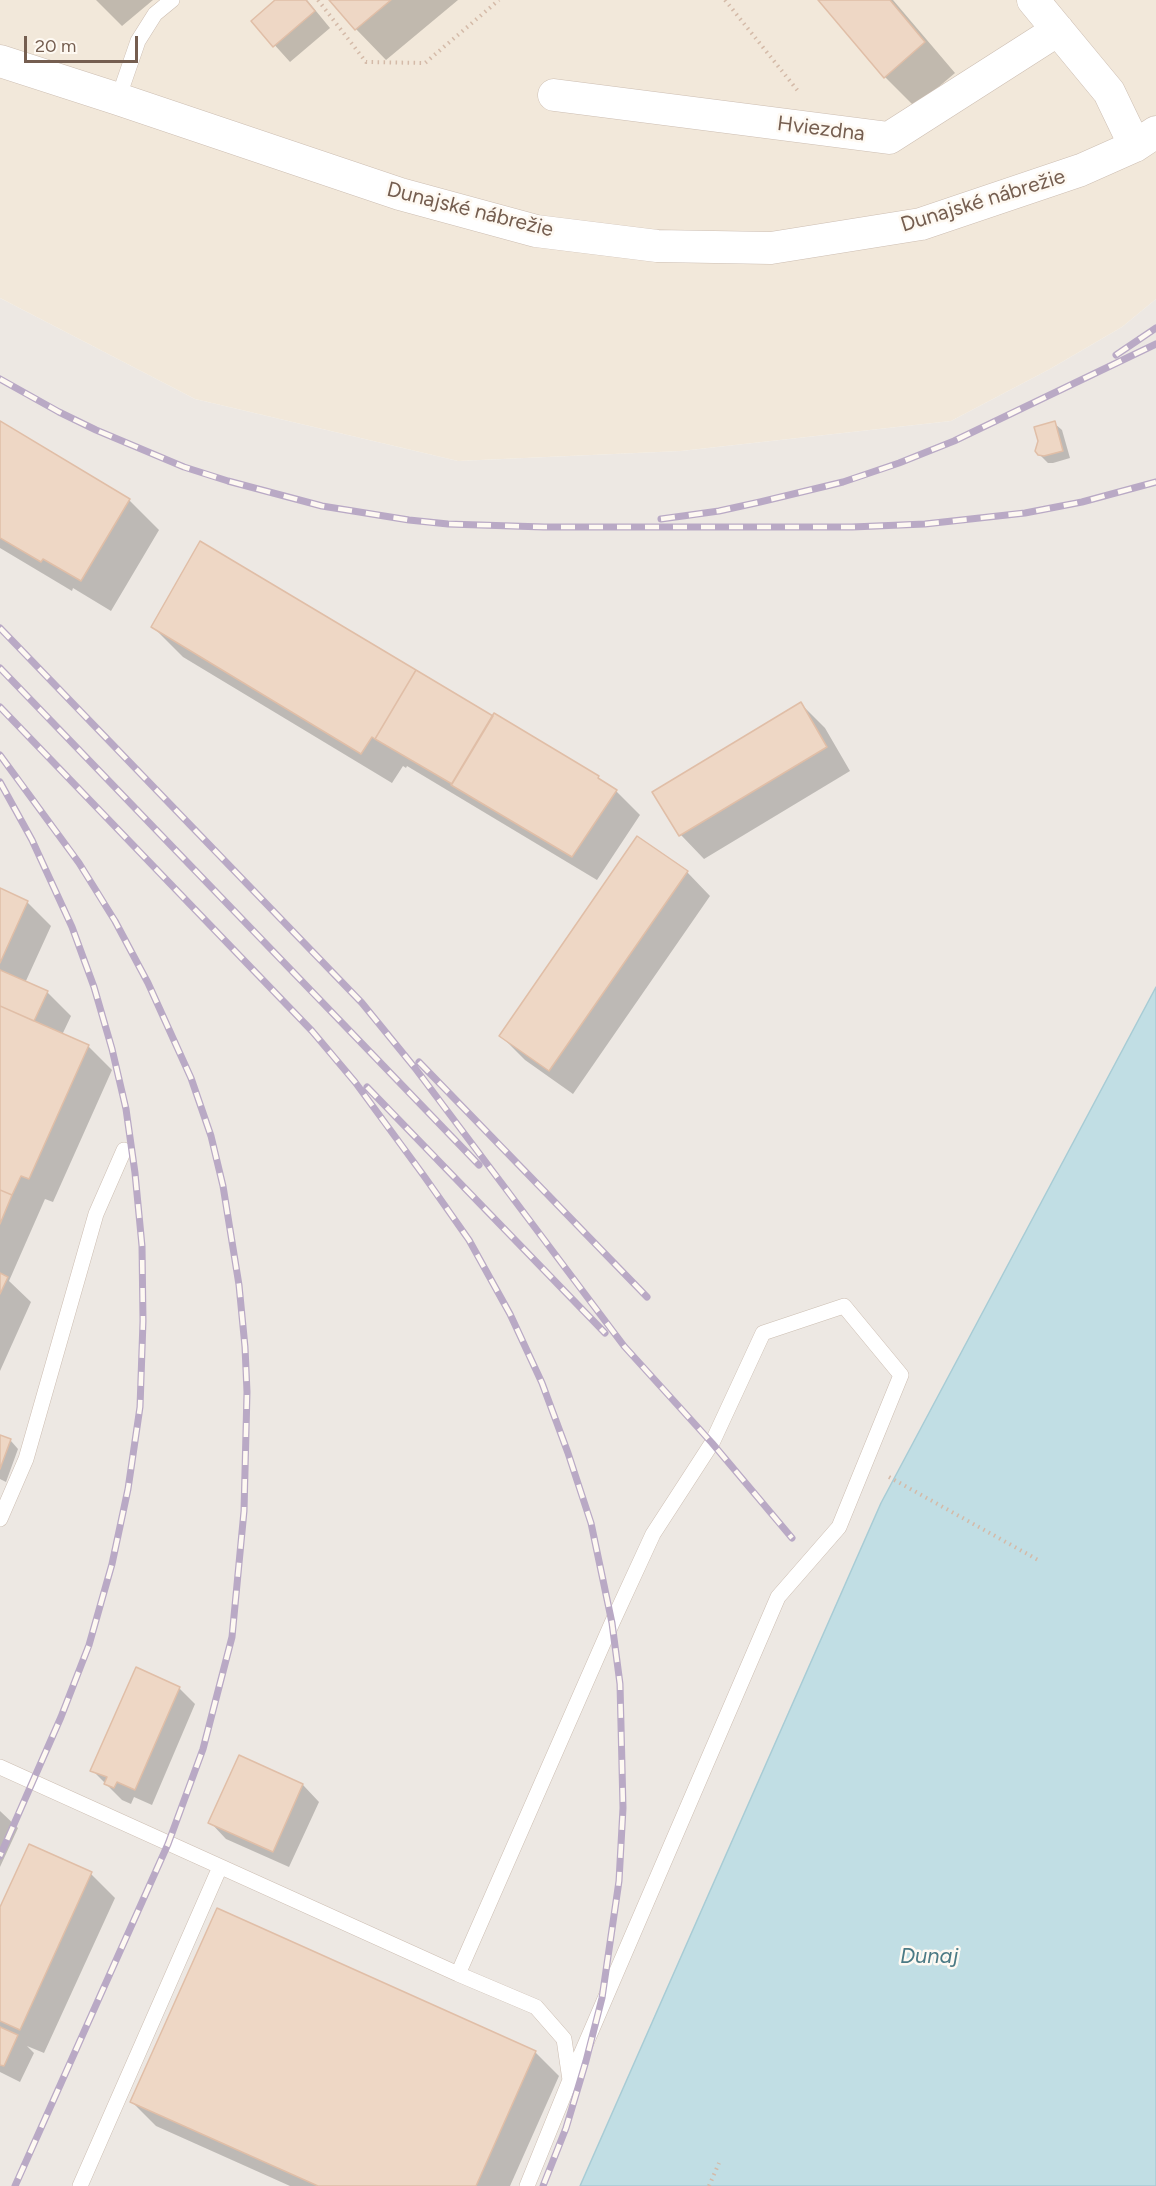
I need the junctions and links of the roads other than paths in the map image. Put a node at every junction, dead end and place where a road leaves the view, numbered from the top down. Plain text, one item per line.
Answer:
1 (171, 0) edge
2 (1033, 0) edge
3 (1058, 30) junction
4 (0, 61) edge
5 (554, 95) dead end
6 (118, 99) junction
7 (1145, 139) edge
8 (124, 1150) dead end
9 (0, 1519) edge
10 (0, 1767) edge
11 (220, 1867) junction
12 (458, 1974) junction
13 (570, 2080) junction
14 (80, 2186) edge
15 (526, 2186) edge

1 - 6 lane
2 - 3 street
3 - 5 street, Hviezdna
3 - 7 street
4 - 6 street, Dunajské nábrežie
6 - 7 street, Dunajské nábrežie
8 - 9 lane
10 - 11 lane
11 - 12 lane
11 - 14 lane
12 - 13 lane
12 - 13 lane
13 - 15 lane

